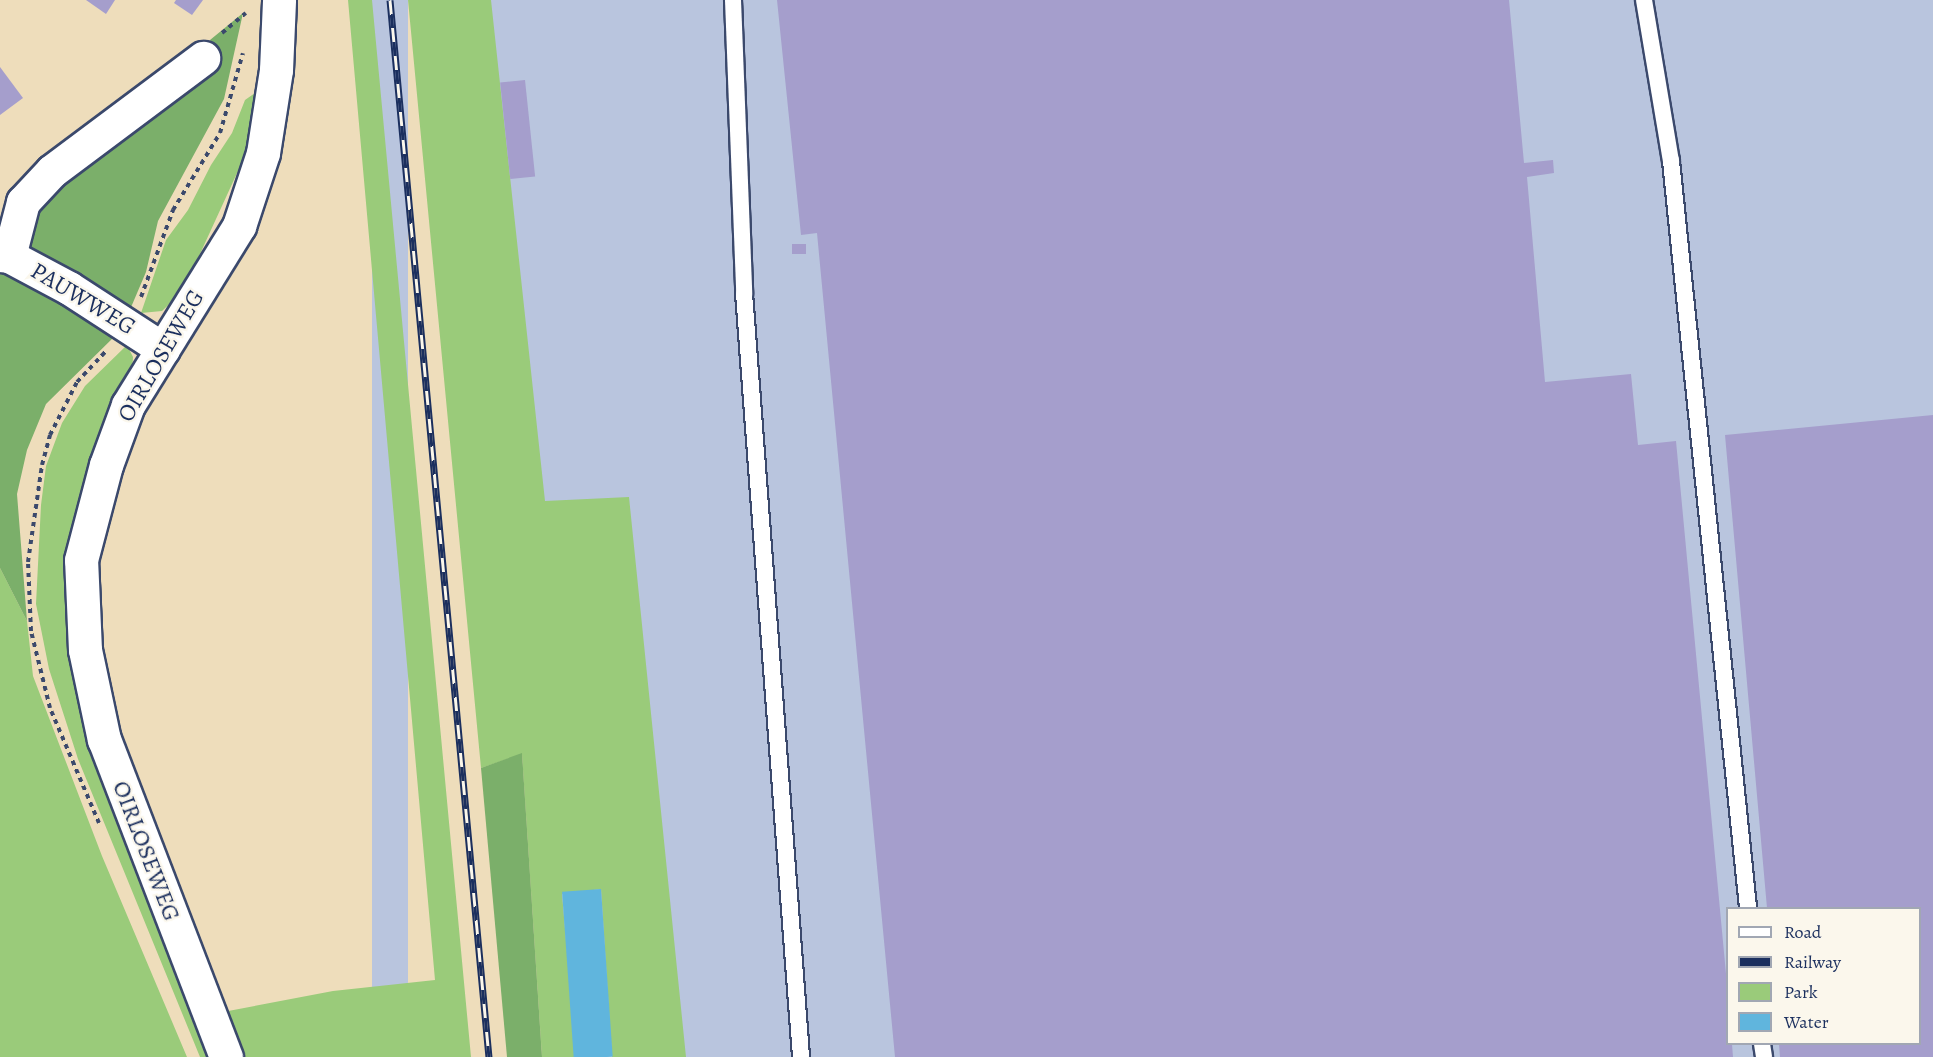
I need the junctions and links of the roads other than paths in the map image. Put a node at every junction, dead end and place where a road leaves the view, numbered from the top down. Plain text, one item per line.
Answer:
1 (733, 0) edge
2 (1644, 0) edge
3 (265, 4) edge
4 (203, 58) dead end
5 (4, 256) edge
6 (163, 349) junction
7 (1748, 907) edge
8 (226, 1057) edge
9 (801, 1057) edge

1 - 9 lane
2 - 7 lane
3 - 6 street, OIRLOSEWEG
4 - 5 street
5 - 6 street, PAUWWEG
6 - 8 street, OIRLOSEWEG

